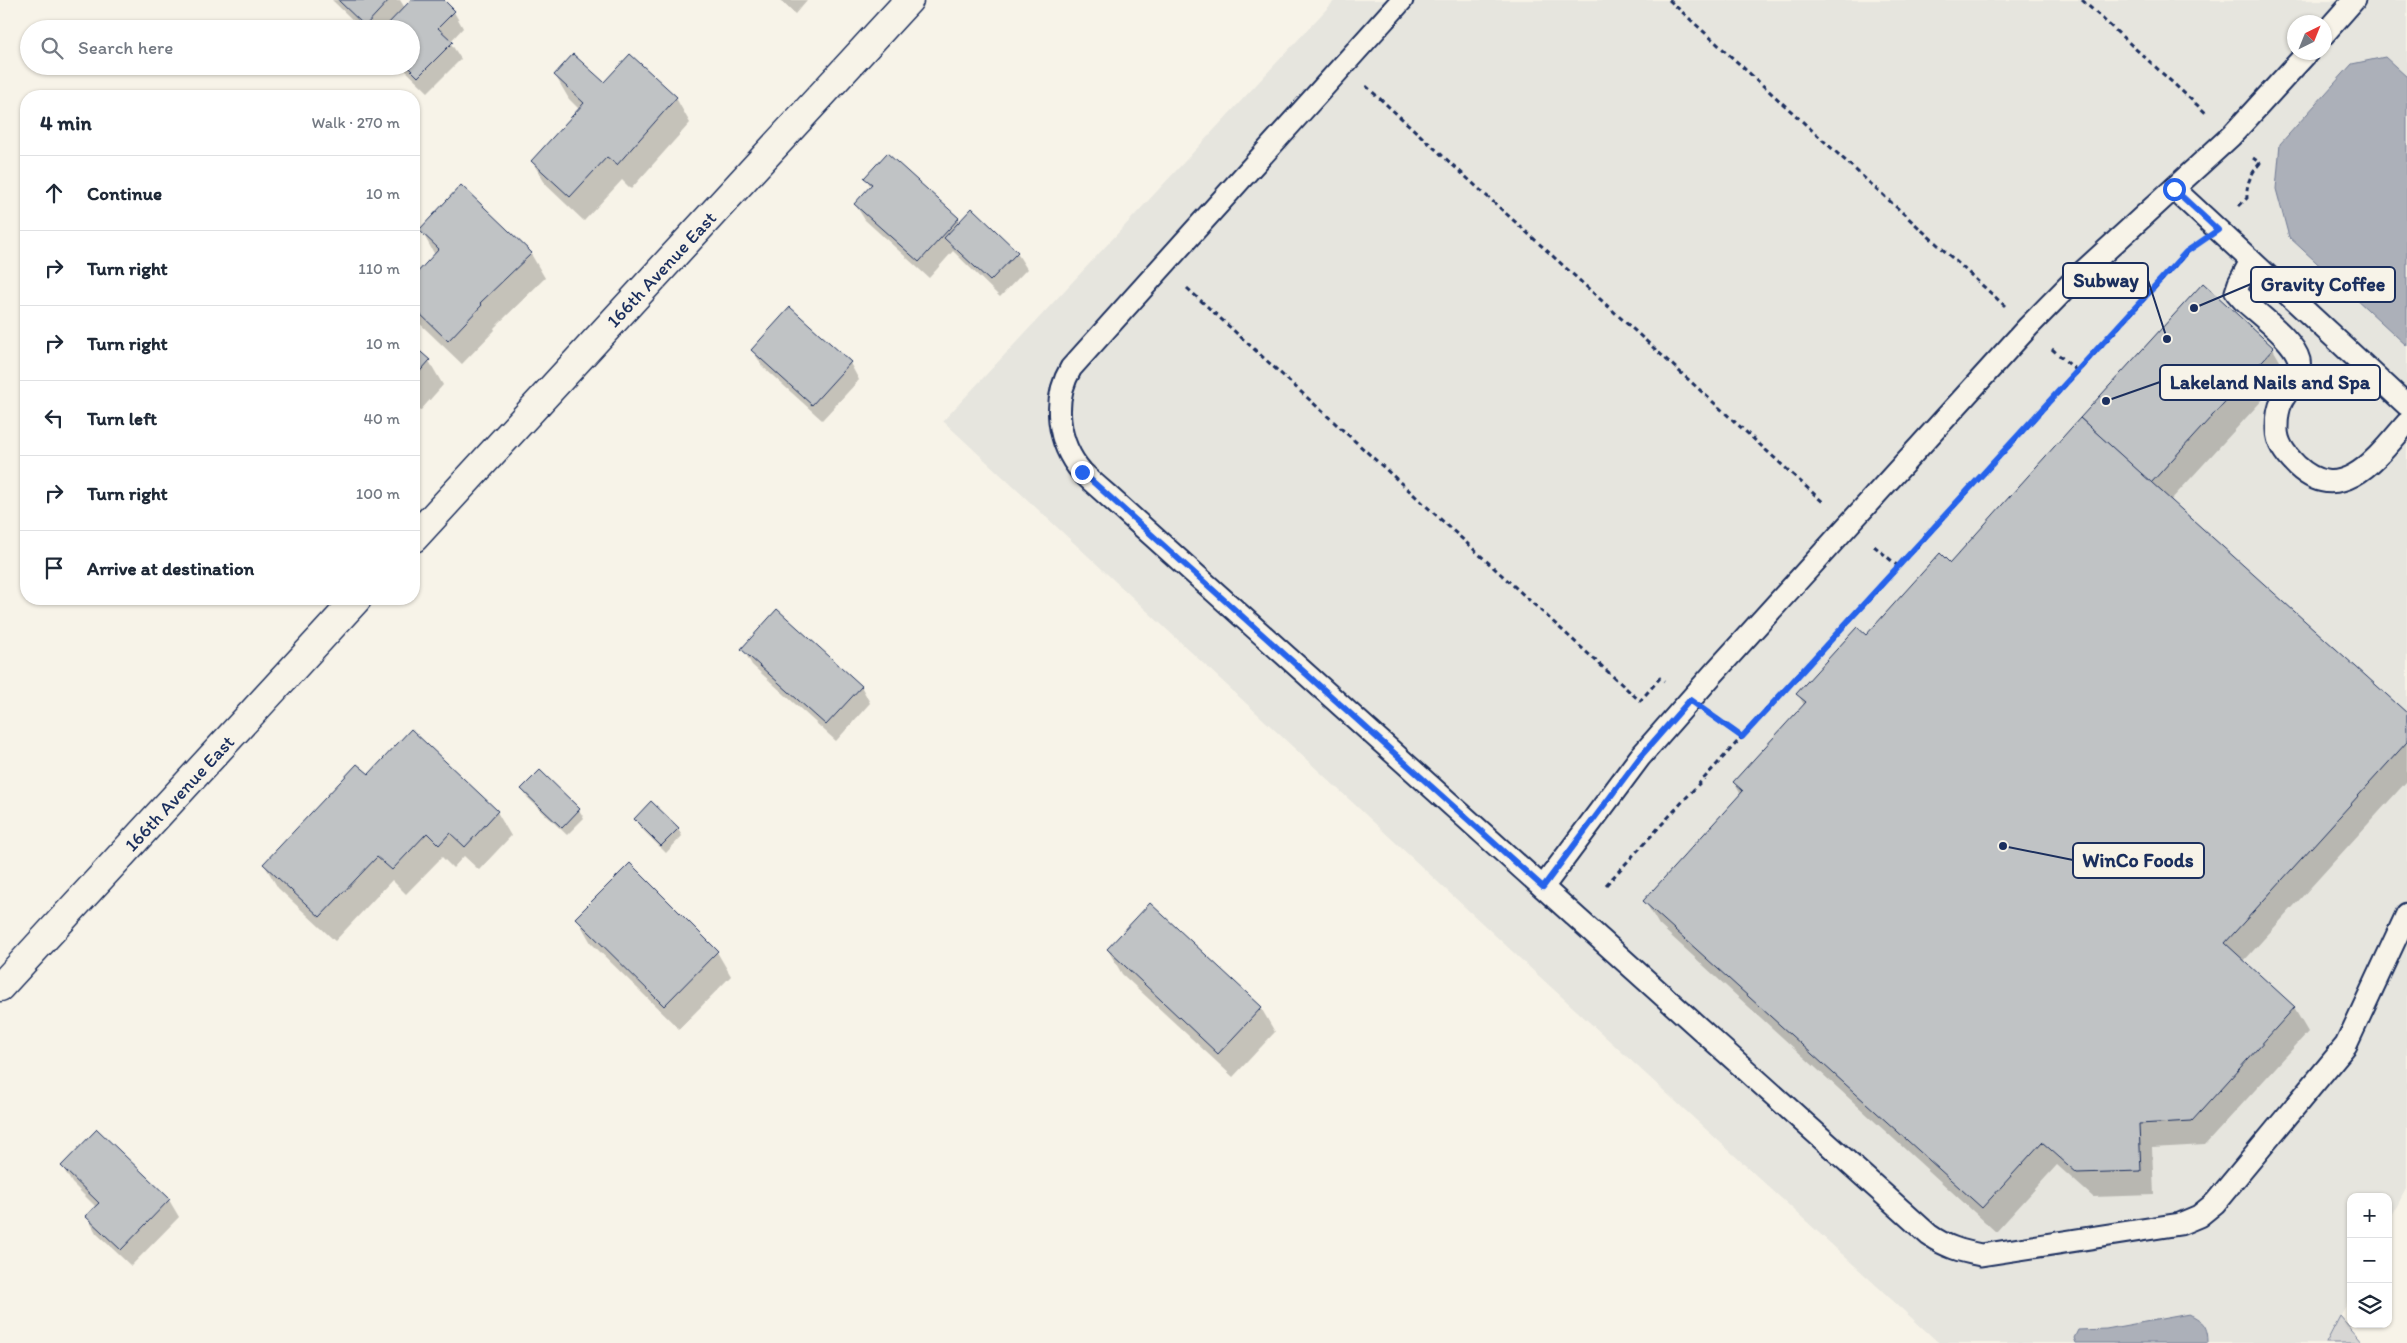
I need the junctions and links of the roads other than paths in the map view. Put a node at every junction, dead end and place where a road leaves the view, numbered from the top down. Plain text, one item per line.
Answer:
1 (909, 0) edge
2 (1402, 0) edge
3 (2354, 0) edge
4 (2332, 25) edge
5 (2301, 60) edge
6 (2174, 189) junction
7 (2251, 261) junction
8 (2407, 405) edge
9 (2407, 424) edge
10 (420, 531) edge
11 (352, 605) edge
12 (1543, 887) junction
13 (2407, 914) edge
14 (0, 987) edge

1 - 10 street, 166th Avenue East
2 - 12 lane
3 - 4 lane
5 - 6 lane
6 - 7 lane
6 - 12 lane
7 - 8 lane
7 - 9 lane
11 - 14 street, 166th Avenue East
12 - 13 lane

